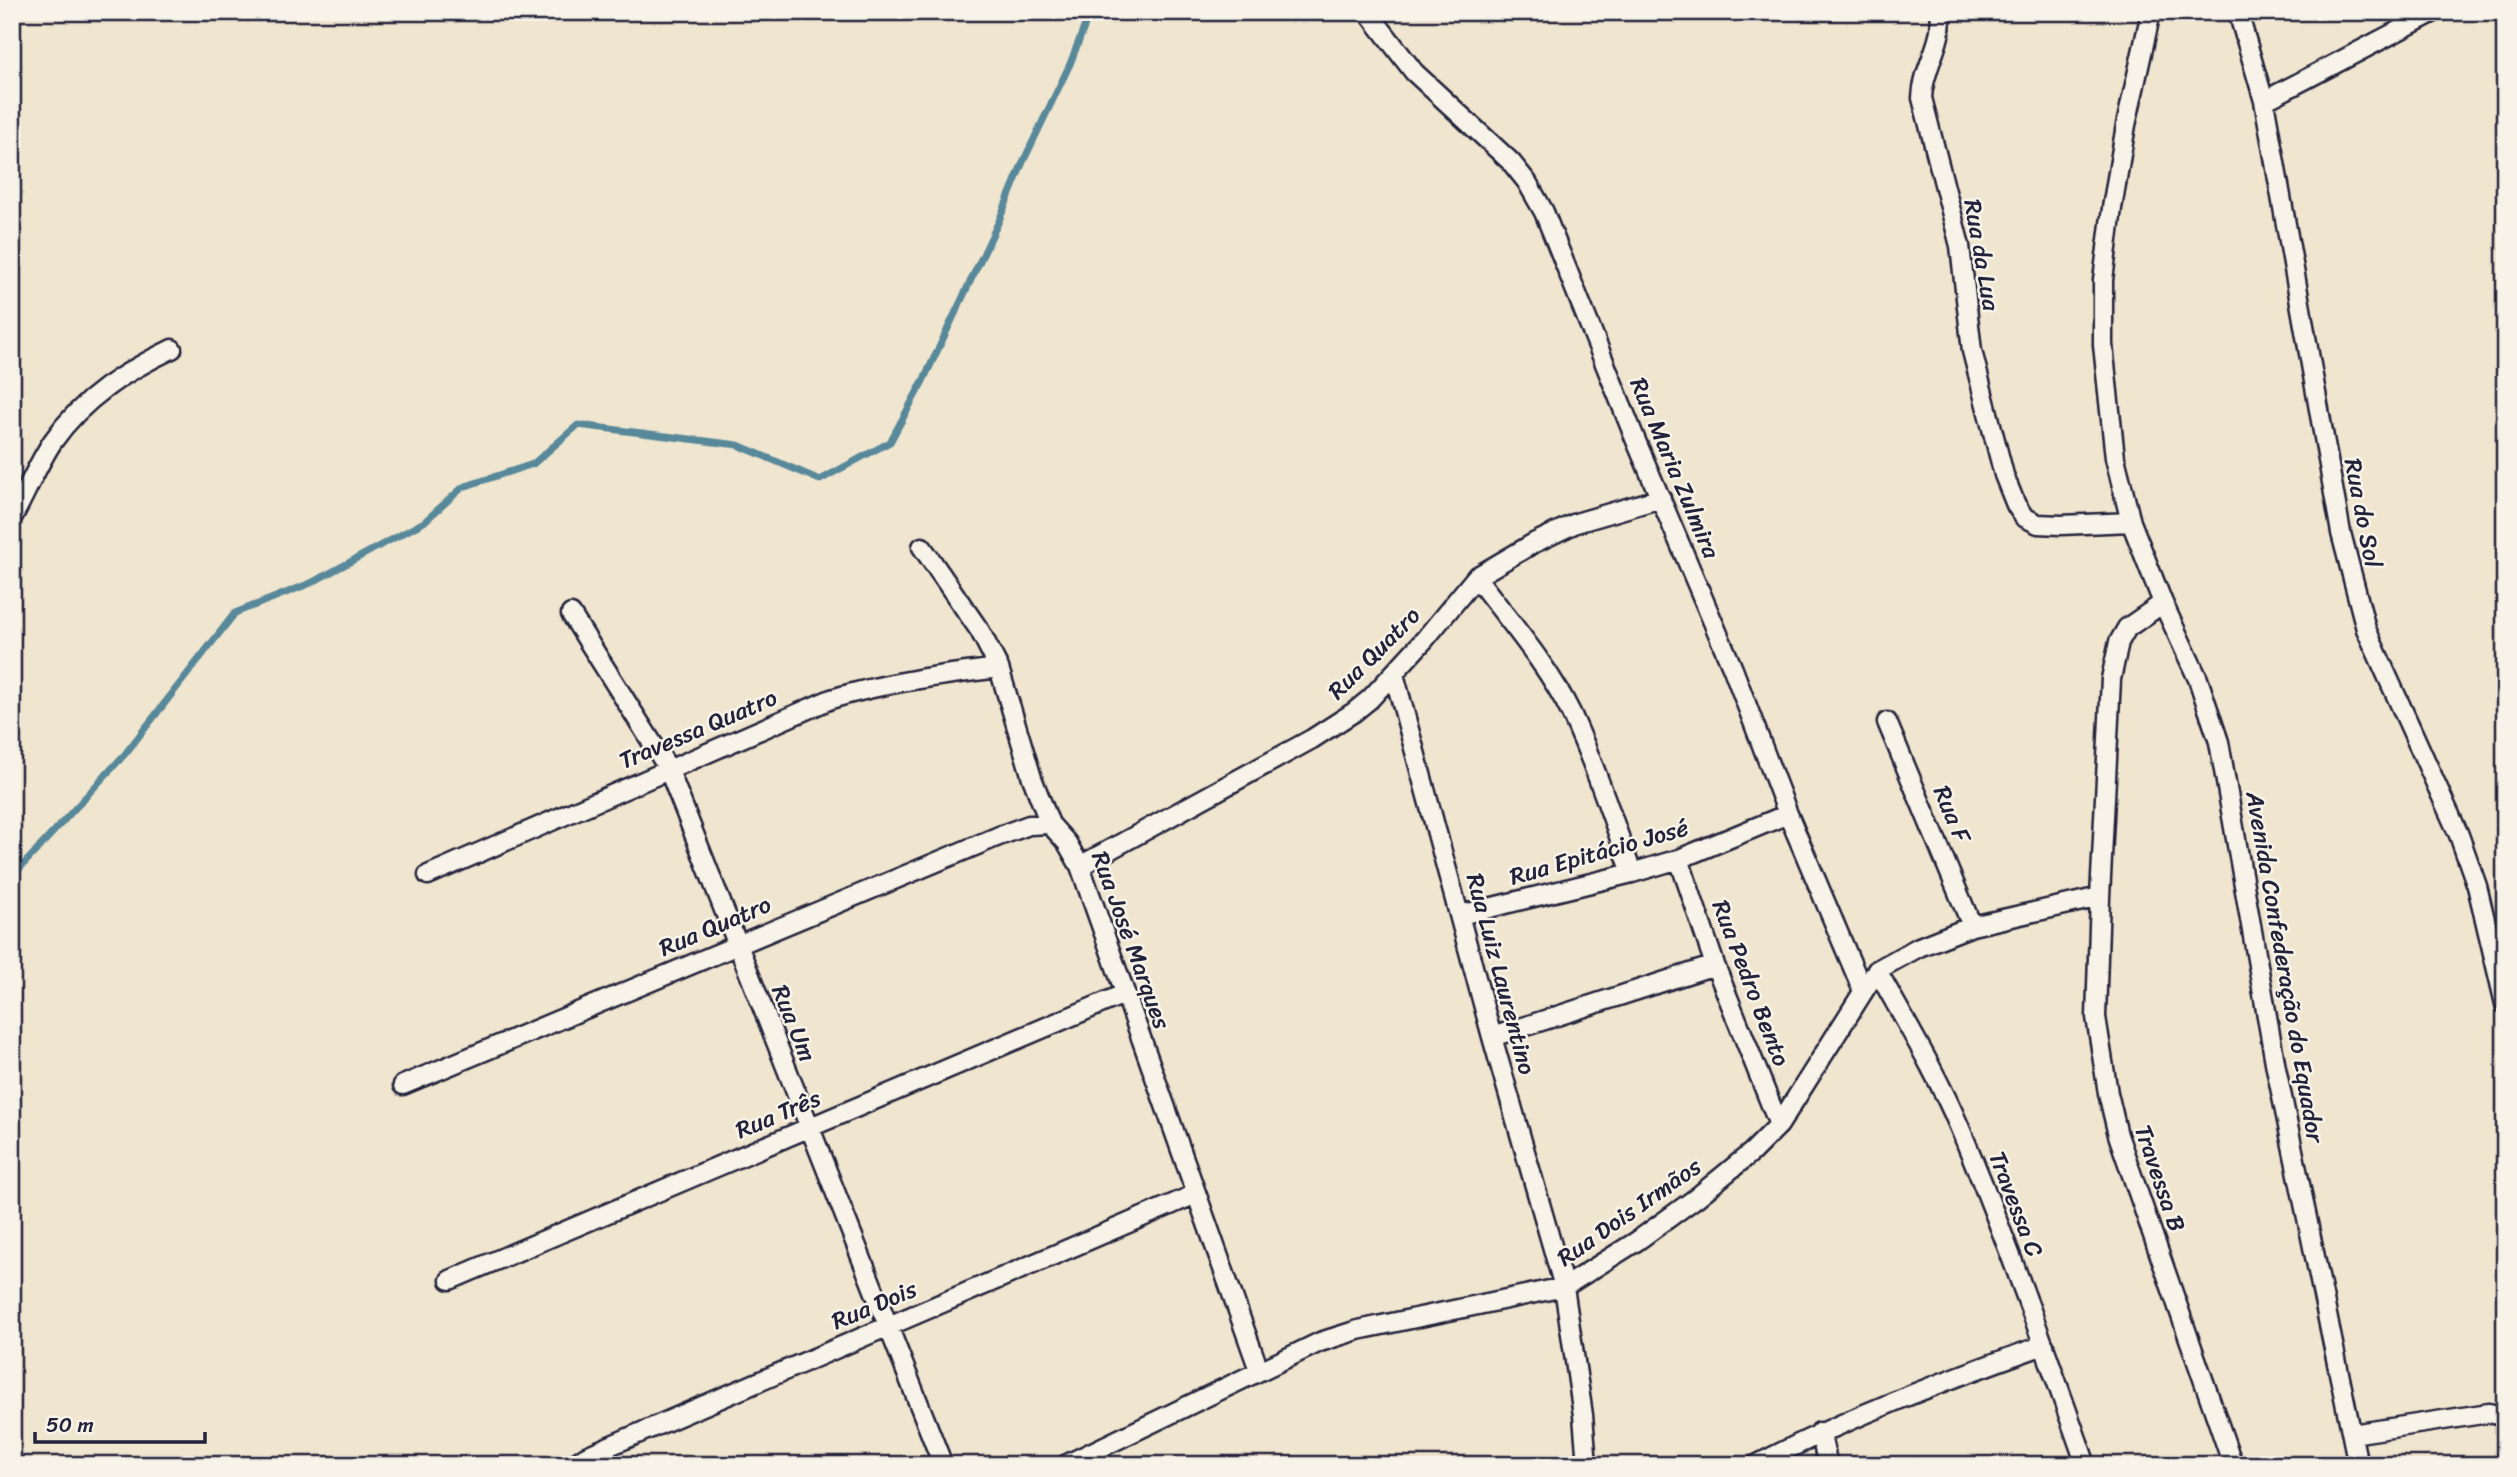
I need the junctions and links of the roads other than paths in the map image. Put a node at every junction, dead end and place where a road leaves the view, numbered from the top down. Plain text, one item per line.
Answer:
1 (1368, 12) edge
2 (1940, 12) edge
3 (2151, 12) edge
4 (2238, 12) edge
5 (2434, 12) edge
6 (2404, 20) edge
7 (2264, 101) junction
8 (172, 349) dead end
9 (1661, 498) junction
10 (12, 518) edge
11 (2131, 522) junction
12 (922, 547) dead end
13 (1476, 578) junction
14 (2163, 603) junction
15 (571, 614) dead end
16 (999, 668) junction
17 (1394, 674) junction
18 (1887, 722) dead end
19 (668, 768) junction
20 (1788, 814) junction
21 (1050, 824) junction
22 (1679, 859) junction
23 (1080, 866) junction
24 (1632, 873) junction
25 (428, 875) dead end
26 (2100, 897) junction
27 (1460, 915) junction
28 (1972, 926) junction
29 (736, 944) junction
30 (1715, 965) junction
31 (1877, 970) junction
32 (1863, 991) junction
33 (1124, 994) junction
34 (2505, 1004) edge
35 (1492, 1037) junction
36 (403, 1084) dead end
37 (1779, 1125) junction
38 (809, 1128) junction
39 (1196, 1194) junction
40 (450, 1280) dead end
41 (1564, 1287) junction
42 (886, 1326) junction
43 (2044, 1345) junction
44 (1259, 1370) junction
45 (2505, 1419) edge
46 (1820, 1432) junction
47 (2352, 1434) junction
48 (573, 1465) edge
49 (943, 1465) edge
50 (1065, 1465) edge
51 (1587, 1465) edge
52 (1756, 1465) edge
53 (1828, 1465) edge
54 (2087, 1465) edge
55 (2233, 1465) edge
56 (2358, 1465) edge

1 - 9 street, Rua Maria Zulmira
2 - 11 street, Rua da Lua
3 - 11 street, Avenida Confederação do Equador
4 - 7 street, Rua do Sol
5 - 6 street
6 - 7 street
7 - 34 street, Rua do Sol
8 - 10 street
9 - 13 street, Rua Quatro
9 - 20 street, Rua Maria Zulmira
11 - 14 street, Avenida Confederação do Equador
12 - 16 street, Rua José Marques
13 - 17 street, Rua Quatro
13 - 24 street
14 - 26 street, Travessa B
14 - 47 street, Avenida Confederação do Equador
15 - 19 street, Rua Um
16 - 19 street, Travessa Quatro
16 - 21 street, Rua José Marques
17 - 23 street, Rua Quatro
17 - 27 street, Rua Luiz Laurentino
18 - 28 street, Rua F
19 - 25 street, Travessa Quatro
19 - 29 street, Rua Um
20 - 22 street, Rua Epitácio José
20 - 32 street, Rua Maria Zulmira
21 - 23 street, Rua José Marques
21 - 29 street, Rua Quatro
22 - 24 street, Rua Epitácio José
22 - 30 street, Rua Pedro Bento
23 - 33 street, Rua José Marques
24 - 27 street, Rua Epitácio José
26 - 28 street, Rua Dois Irmãos
26 - 55 street, Travessa B
27 - 35 street, Rua Luiz Laurentino
28 - 31 street, Rua Dois Irmãos
29 - 36 street, Rua Quatro
29 - 38 street, Rua Um
30 - 35 street
30 - 37 street, Rua Pedro Bento
31 - 32 street, Rua Dois Irmãos
31 - 43 street, Travessa C
32 - 37 street, Rua Dois Irmãos
33 - 38 street, Rua Três
33 - 39 street, Rua José Marques
35 - 41 street, Rua Luiz Laurentino
37 - 41 street, Rua Dois Irmãos
38 - 40 street, Rua Três
38 - 42 street, Rua Um
39 - 42 street, Rua Dois
39 - 44 street, Rua José Marques
41 - 44 street, Rua Dois Irmãos
41 - 51 street, Rua Luiz Laurentino
42 - 48 street, Rua Dois
42 - 49 street, Rua Um
43 - 46 street
43 - 54 street, Travessa C
44 - 50 street, Rua Dois Irmãos
45 - 47 street
46 - 52 street
46 - 53 street
47 - 56 street, Avenida Confederação do Equador

